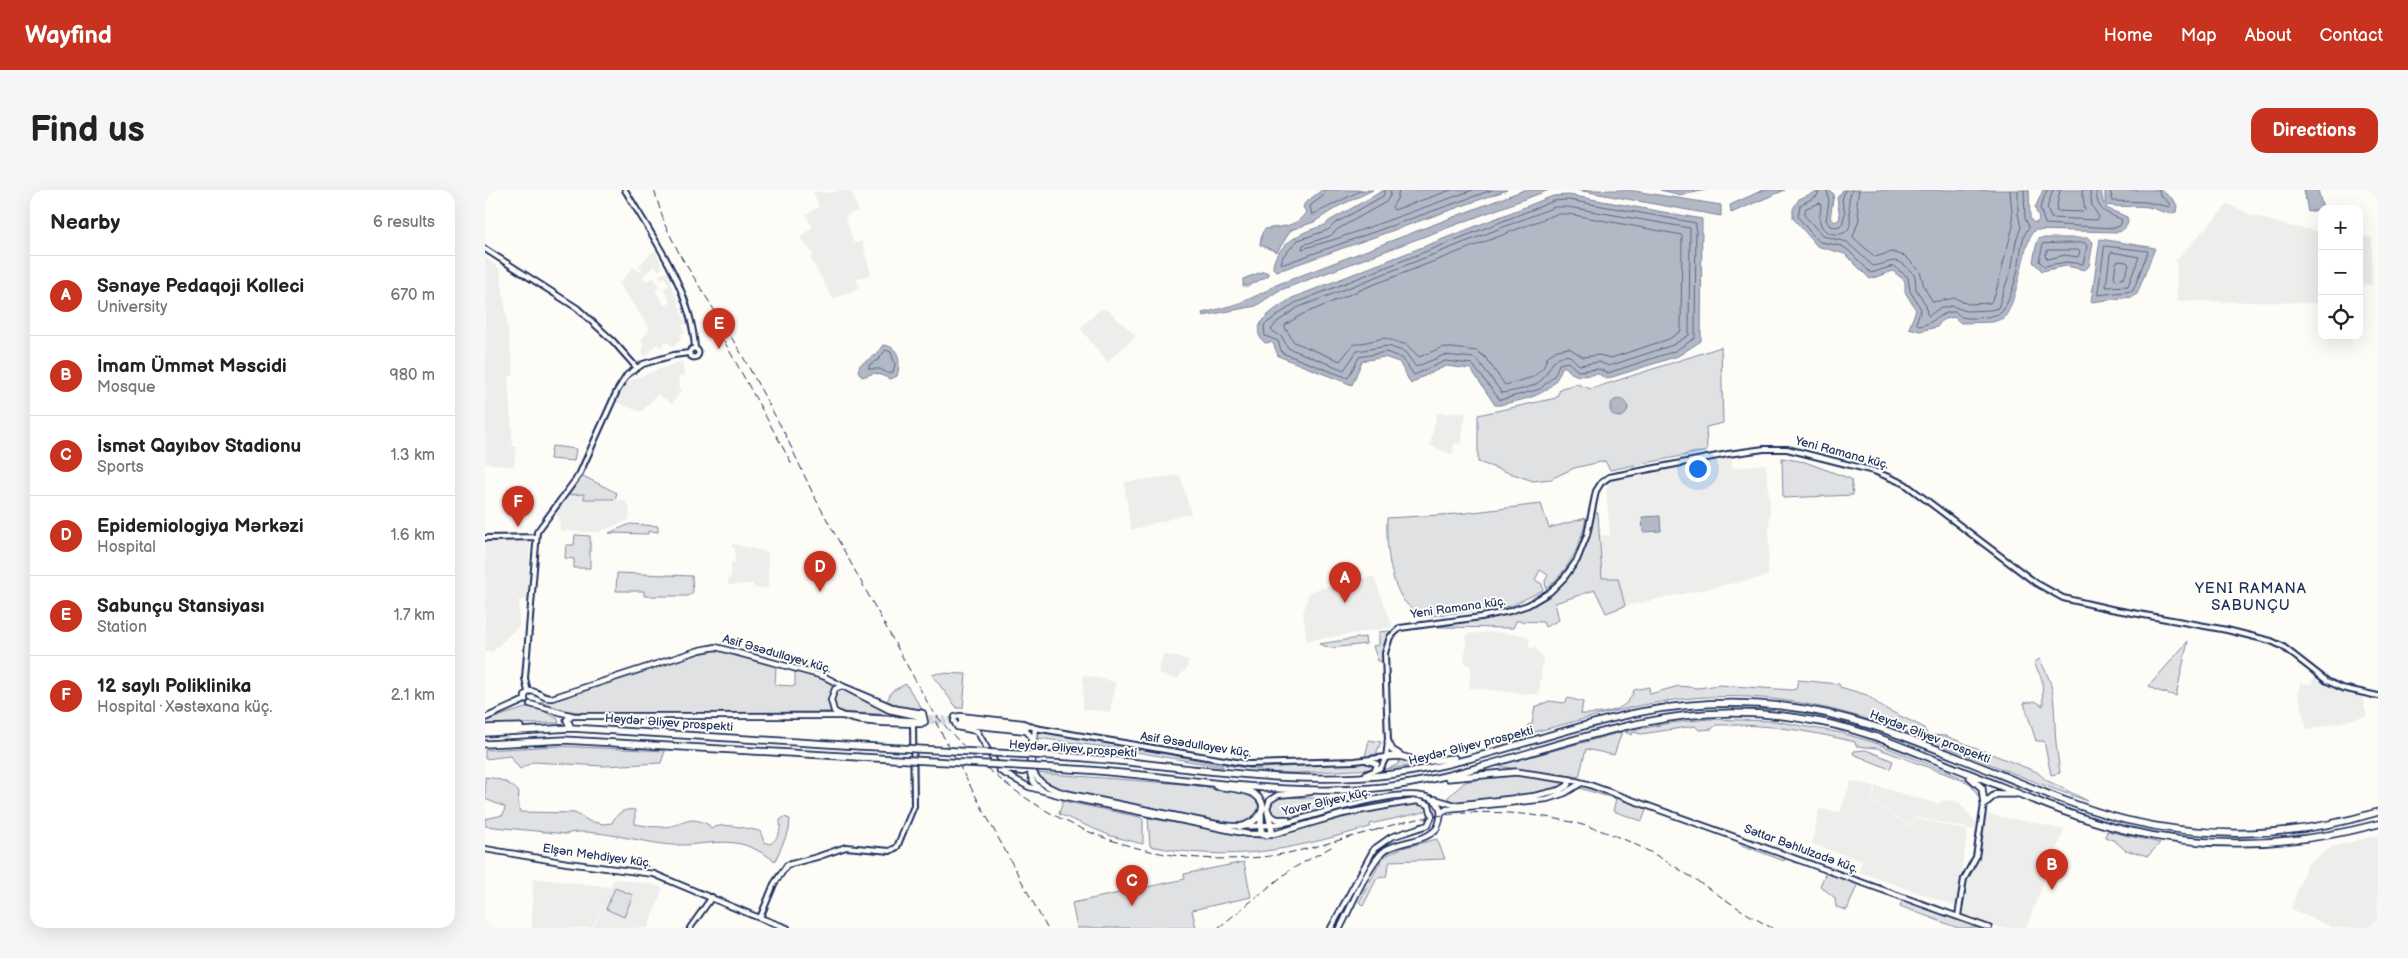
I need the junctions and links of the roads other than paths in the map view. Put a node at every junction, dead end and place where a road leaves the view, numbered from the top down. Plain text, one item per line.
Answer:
1 (625, 190) edge
2 (485, 249) edge
3 (695, 348) junction
4 (689, 353) junction
5 (636, 367) junction
6 (536, 537) junction
7 (485, 538) edge
8 (849, 688) junction
9 (528, 692) junction
10 (538, 694) junction
11 (2378, 696) edge
12 (525, 700) junction
13 (530, 704) junction
14 (571, 716) junction
15 (841, 716) junction
16 (485, 718) edge
17 (913, 724) junction
18 (485, 728) edge
19 (569, 728) junction
20 (1035, 728) junction
21 (485, 733) edge
22 (1388, 742) junction
23 (485, 744) edge
24 (1500, 750) junction
25 (1386, 757) junction
26 (1404, 758) junction
27 (1355, 761) junction
28 (1944, 764) junction
29 (997, 767) junction
30 (1031, 768) junction
31 (1371, 773) junction
32 (1164, 777) junction
33 (1341, 779) junction
34 (1426, 780) junction
35 (1571, 780) junction
36 (1581, 783) junction
37 (1337, 790) junction
38 (1046, 792) junction
39 (1431, 797) junction
40 (2032, 798) junction
41 (1377, 800) junction
42 (1984, 804) junction
43 (1380, 807) junction
44 (1265, 812) junction
45 (2378, 812) edge
46 (1313, 815) junction
47 (1439, 817) junction
48 (1271, 824) junction
49 (2378, 824) edge
50 (1261, 825) junction
51 (1428, 825) junction
52 (1240, 827) junction
53 (1406, 831) junction
54 (1267, 835) junction
55 (1429, 835) junction
56 (1410, 841) junction
57 (485, 849) edge
58 (711, 897) junction
59 (1958, 916) junction
60 (760, 918) junction
61 (690, 928) edge
62 (787, 928) edge
63 (1331, 928) edge
64 (1340, 928) edge
65 (1989, 928) edge

1 - 3 street
2 - 5 street
3 - 4 street
3 - 4 street
4 - 5 street
5 - 6 street
6 - 7 street
6 - 9 street
8 - 10 main road, Asif Əsədullayev küç.
8 - 15 main road
8 - 15 main road, Asif Əsədullayev küç.
8 - 17 main road
9 - 10 main road
9 - 12 main road
10 - 13 main road
11 - 22 street, Yeni Ramana küç.
12 - 13 main road
12 - 16 main road
13 - 14 main road, Asif Əsədullayev küç.
14 - 15 main road, Asif Əsədullayev küç.
14 - 19 highway
15 - 17 main road
17 - 60 street
18 - 19 highway
19 - 21 highway, Heydər Əliyev prospekti
19 - 33 highway, Heydər Əliyev prospekti, bridge
20 - 27 street, Asif Əsədullayev küç.
20 - 29 main road
20 - 30 main road
20 - 30 main road
22 - 25 street, Yeni Ramana küç.
22 - 26 highway
23 - 32 highway, Heydər Əliyev prospekti, bridge
24 - 26 highway
24 - 33 highway, Heydər Əliyev prospekti
24 - 45 highway, Heydər Əliyev prospekti
25 - 26 highway
25 - 27 street, Asif Əsədullayev küç.
25 - 31 street
27 - 31 street
28 - 34 highway, Heydər Əliyev prospekti
28 - 40 highway, Heydər Əliyev prospekti
28 - 42 highway
29 - 30 main road
29 - 38 main road, Yavər Əliyev küç.
30 - 38 main road
30 - 52 main road, Yavər Əliyev küç.
31 - 33 street
32 - 37 highway, Heydər Əliyev prospekti
32 - 44 highway
34 - 35 highway
34 - 37 highway, Heydər Əliyev prospekti
35 - 36 main road, Səttar Bəhlulzadə küç.
35 - 39 main road, Yavər Əliyev küç.
36 - 47 main road
36 - 59 main road, Səttar Bəhlulzadə küç.
37 - 44 main road
38 - 54 main road, Yavər Əliyev küç.
39 - 41 main road, Yavər Əliyev küç.
39 - 47 main road
40 - 42 highway
40 - 49 highway, Heydər Əliyev prospekti
41 - 43 main road
41 - 46 main road, Yavər Əliyev küç.
42 - 59 street
43 - 51 main road, Yavər Əliyev küç.
43 - 54 main road, Yavər Əliyev küç.
44 - 46 main road
44 - 48 highway
44 - 50 highway
44 - 52 highway
46 - 48 main road, Yavər Əliyev küç.
47 - 55 main road
48 - 50 main road, Yavər Əliyev küç.
48 - 54 highway
50 - 52 main road, Yavər Əliyev küç.
50 - 54 highway
51 - 53 main road
51 - 55 main road
53 - 56 main road
53 - 63 main road
55 - 56 main road
56 - 64 main road
57 - 58 main road, Elşən Mehdiyev küç.
58 - 60 main road, Elşən Mehdiyev küç.
58 - 61 street
59 - 65 main road, Səttar Bəhlulzadə küç.
60 - 62 main road, Elşən Mehdiyev küç.

